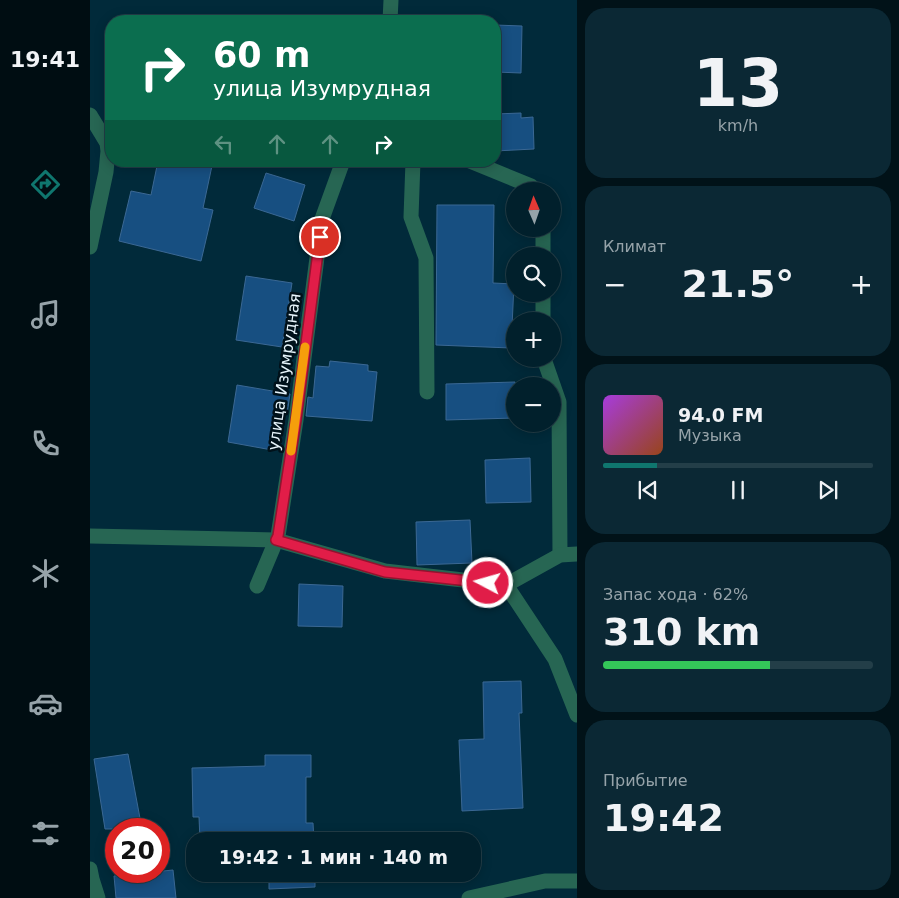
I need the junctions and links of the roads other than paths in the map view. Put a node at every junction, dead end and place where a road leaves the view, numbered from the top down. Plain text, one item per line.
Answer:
1 (391, 0) edge
2 (390, 15) edge
3 (90, 114) edge
4 (105, 140) edge
5 (106, 167) edge
6 (341, 167) edge
7 (413, 167) edge
8 (485, 167) edge
9 (521, 182) edge
10 (90, 247) edge
11 (547, 367) edge
12 (428, 392) dead end
13 (90, 536) edge
14 (276, 540) junction
15 (576, 554) edge
16 (560, 555) junction
17 (506, 585) junction
18 (257, 586) dead end
19 (576, 714) edge
20 (90, 869) edge
21 (576, 881) edge
22 (98, 898) edge
23 (469, 898) edge

1 - 2 street
3 - 4 street
5 - 10 street
6 - 14 street, улица Изумрудная
7 - 12 street
8 - 9 street
11 - 16 street
13 - 14 street
14 - 17 street
14 - 18 street, улица Изумрудная
15 - 16 street
16 - 17 street
17 - 19 street
20 - 22 street
21 - 23 street

